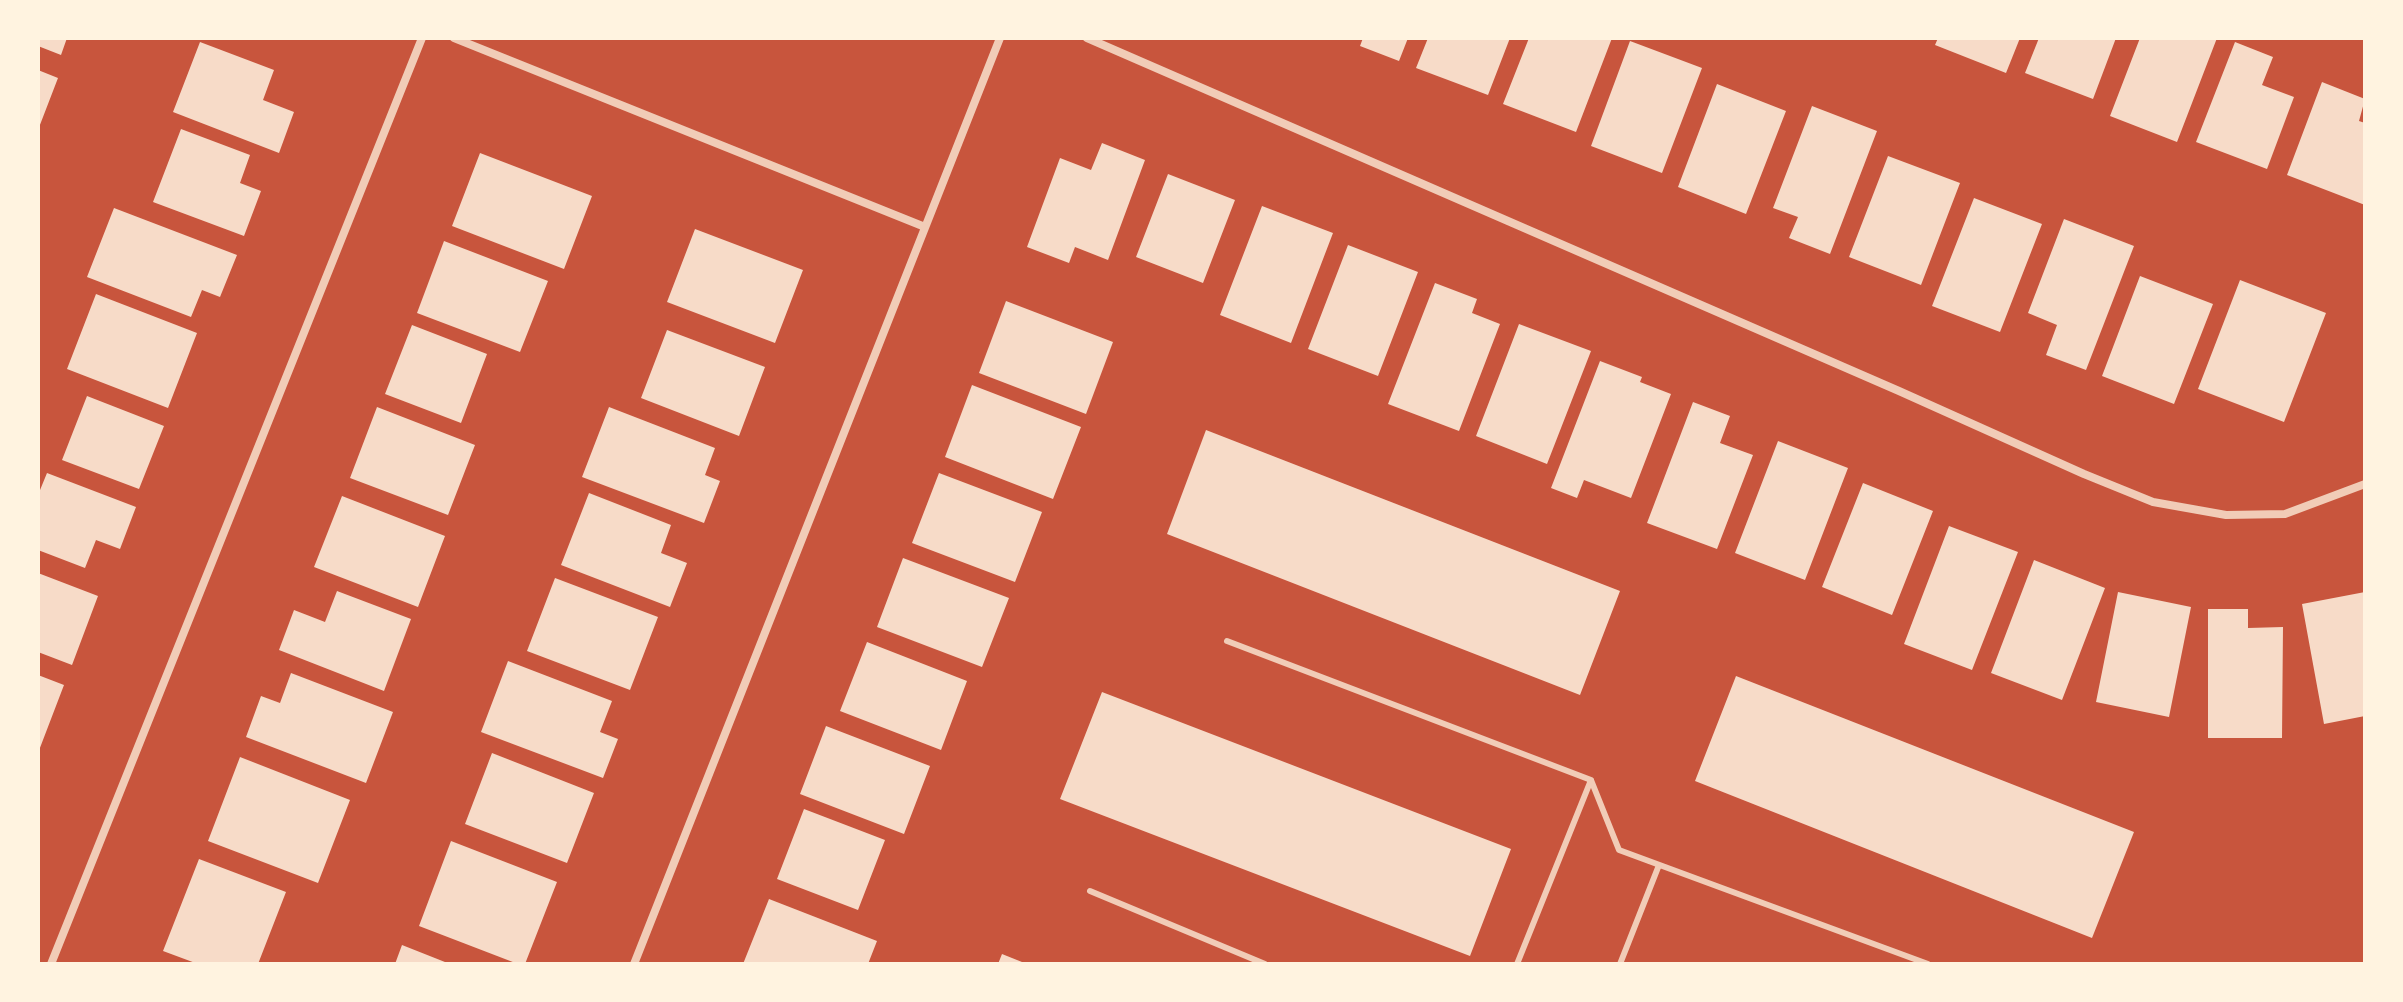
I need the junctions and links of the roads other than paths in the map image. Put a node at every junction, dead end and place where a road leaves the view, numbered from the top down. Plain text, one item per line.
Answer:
1 (422, 38) edge
2 (454, 38) edge
3 (1000, 38) edge
4 (1087, 38) edge
5 (925, 227) junction
6 (2365, 484) edge
7 (1227, 641) dead end
8 (1591, 780) junction
9 (1659, 865) junction
10 (1090, 891) dead end
11 (51, 964) edge
12 (634, 964) edge
13 (1265, 964) edge
14 (1517, 964) edge
15 (1620, 964) edge
16 (1928, 964) edge

1 - 11 street
2 - 5 street
3 - 5 street
4 - 6 street
5 - 12 street
7 - 8 lane
8 - 9 lane
8 - 14 lane
9 - 15 lane
9 - 16 lane
10 - 13 lane

